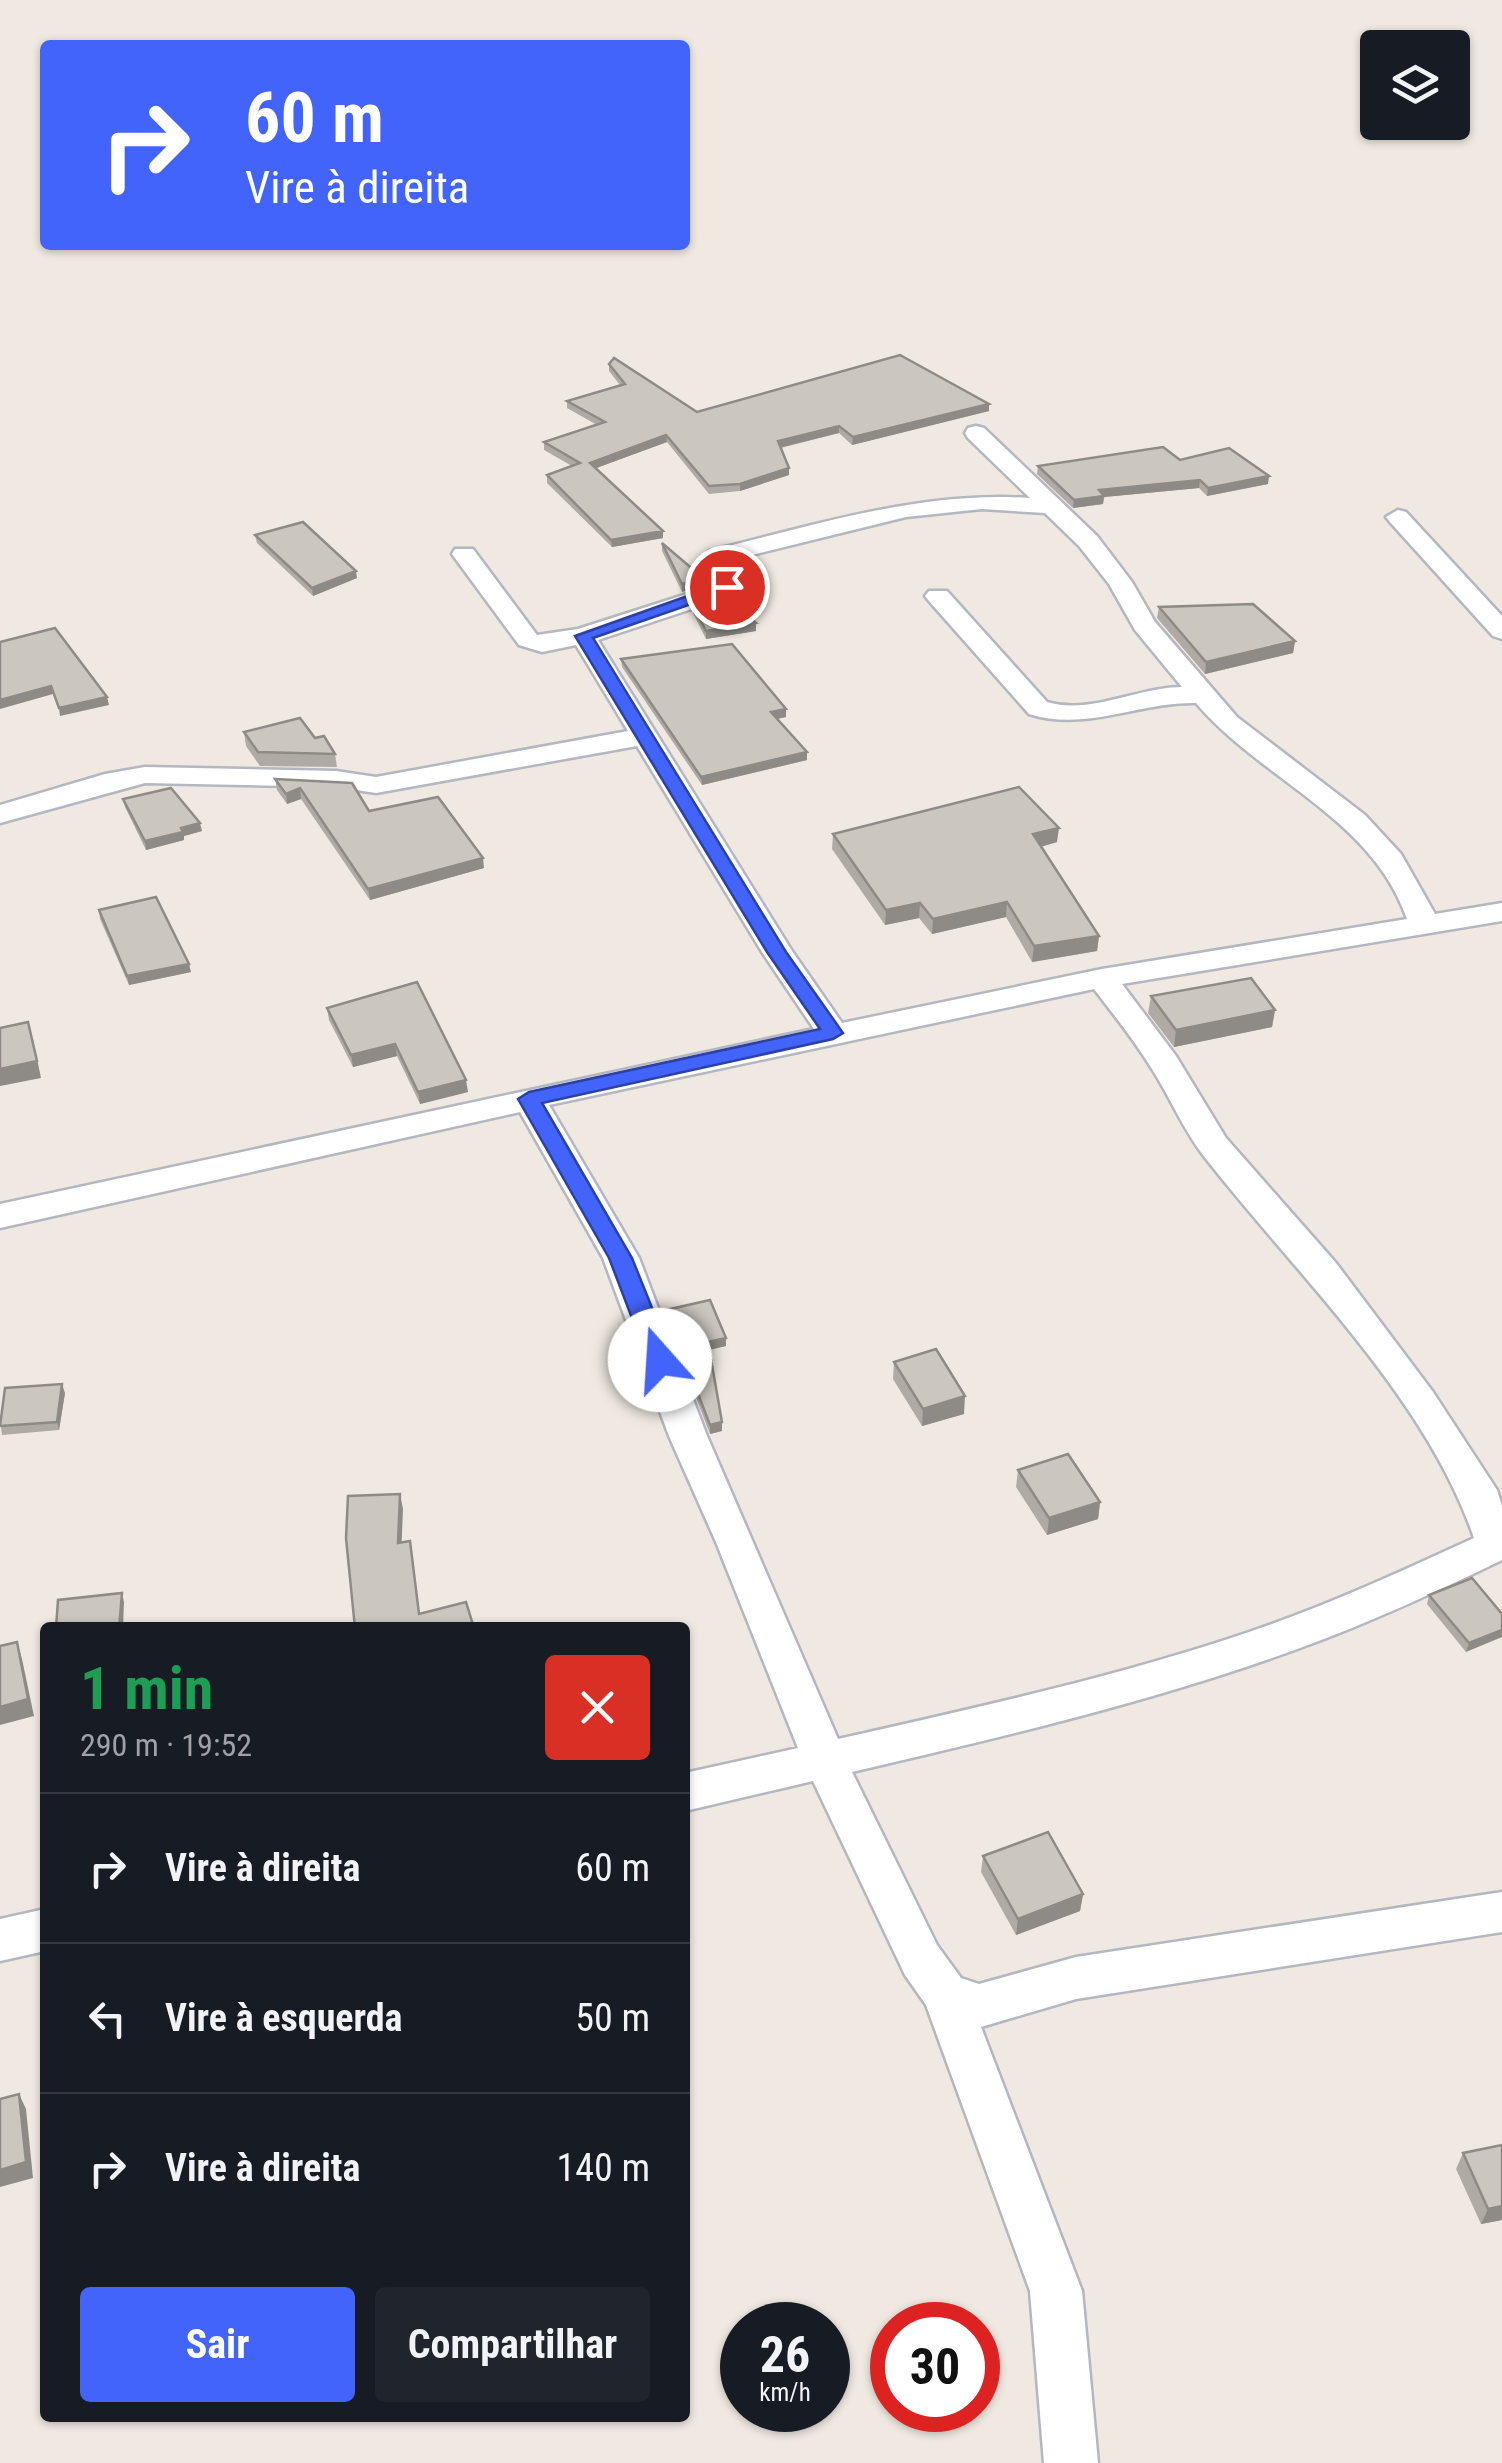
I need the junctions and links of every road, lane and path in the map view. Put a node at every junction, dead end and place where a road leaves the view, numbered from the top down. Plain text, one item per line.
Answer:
1 (976, 433) dead end
2 (1050, 506) junction
3 (1398, 517) dead end
4 (464, 554) dead end
5 (938, 596) dead end
6 (1502, 631) edge
7 (583, 636) junction
8 (1202, 696) junction
9 (646, 736) junction
10 (0, 814) edge
11 (1502, 912) edge
12 (1424, 925) junction
13 (1102, 978) junction
14 (833, 1033) junction
15 (529, 1099) junction
16 (0, 1216) edge
17 (1499, 1544) edge
18 (825, 1761) junction
19 (690, 1791) edge
20 (1502, 1912) edge
21 (40, 1931) edge
22 (0, 1940) edge
23 (945, 1994) junction
24 (1071, 2463) edge

1 - 2 street
2 - 7 street
2 - 8 street
3 - 6 street
4 - 7 street
5 - 8 street
7 - 9 street
8 - 12 street
9 - 10 street
9 - 14 street
11 - 12 street
12 - 13 street
13 - 14 street
13 - 17 street
14 - 15 street
15 - 16 street
15 - 18 street
17 - 18 street
18 - 19 street
18 - 23 street
20 - 23 street
21 - 22 street
23 - 24 street

